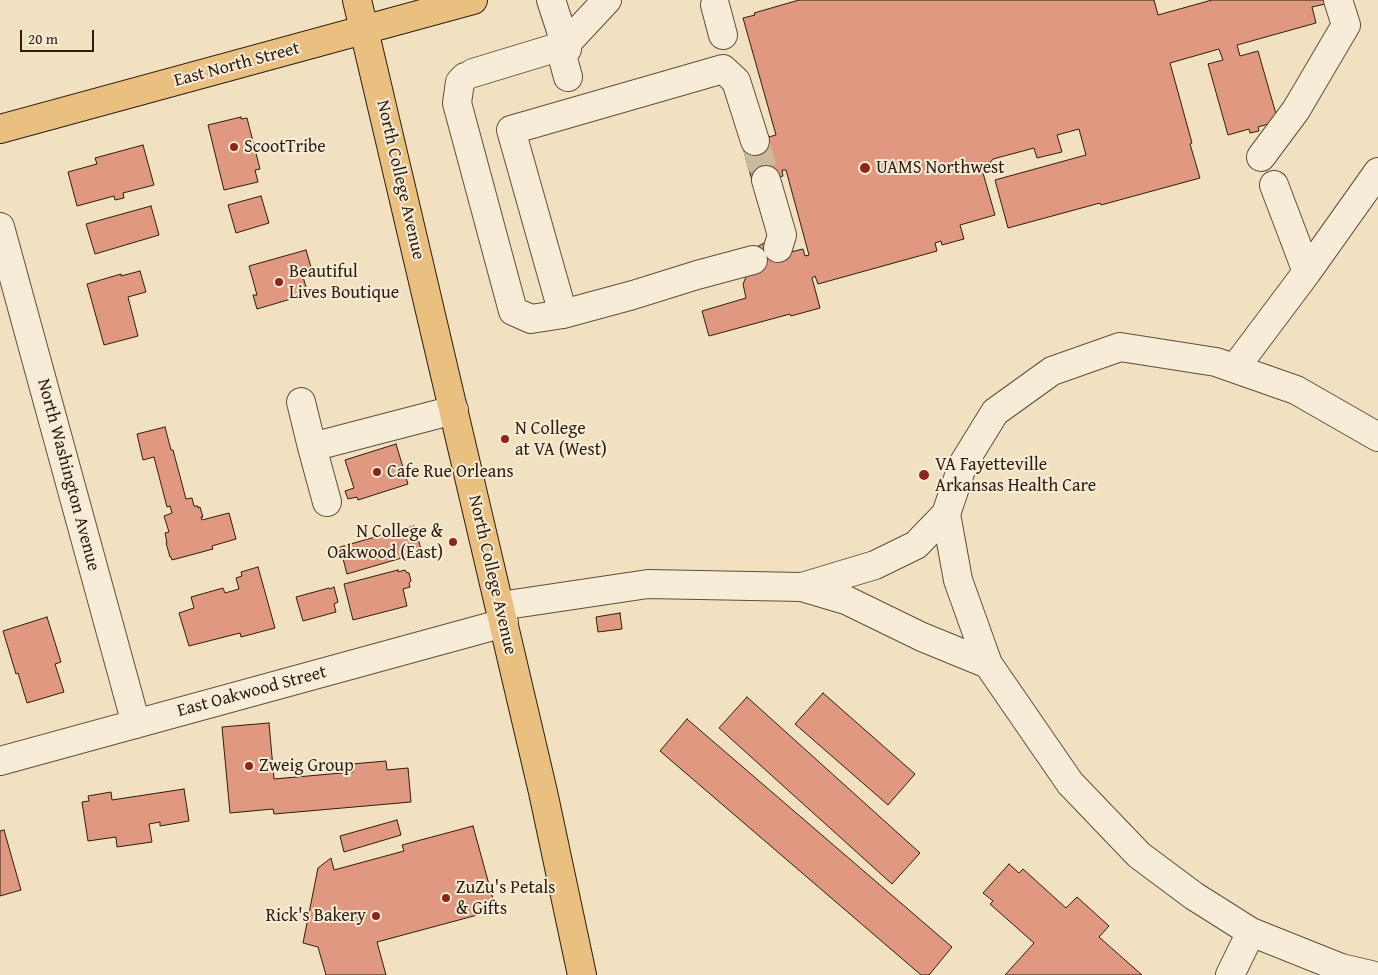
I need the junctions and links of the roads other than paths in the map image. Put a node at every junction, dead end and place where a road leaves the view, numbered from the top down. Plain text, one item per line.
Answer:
1 (357, 0) edge
2 (474, 0) edge
3 (551, 0) edge
4 (607, 0) edge
5 (1338, 0) edge
6 (720, 2) edge
7 (365, 30) junction
8 (723, 34) dead end
9 (566, 47) junction
10 (574, 75) dead end
11 (0, 129) edge
12 (754, 141) tunnel mouth
13 (1261, 157) dead end
14 (1378, 172) edge
15 (766, 180) tunnel mouth
16 (1274, 185) dead end
17 (0, 226) edge
18 (778, 248) dead end
19 (754, 260) dead end
20 (1307, 272) junction
21 (563, 314) junction
22 (1235, 368) junction
23 (301, 402) dead end
24 (454, 410) junction
25 (1378, 437) edge
26 (312, 447) junction
27 (327, 502) dead end
28 (946, 514) junction
29 (802, 587) junction
30 (502, 614) junction
31 (988, 664) junction
32 (136, 724) junction
33 (0, 762) edge
34 (1251, 932) junction
35 (582, 975) edge
36 (1230, 975) edge
37 (1371, 975) edge

1 - 7 main road, North College Avenue
2 - 7 main road, East North Street
3 - 9 street
4 - 9 street
5 - 13 street
6 - 8 street
7 - 11 main road, East North Street
7 - 24 main road, North College Avenue
9 - 10 street
9 - 21 street
12 - 21 street
14 - 20 street
15 - 18 street
16 - 20 street
17 - 32 street, North Washington Avenue
19 - 21 street
20 - 22 street
22 - 25 street
22 - 28 street
23 - 26 street
24 - 26 street
24 - 30 main road, North College Avenue
26 - 27 street
28 - 29 street
28 - 31 street
29 - 30 street, East Oakwood Street
29 - 31 street
30 - 32 street, East Oakwood Street
30 - 35 main road, North College Avenue
31 - 34 street
32 - 33 street, East Oakwood Street
34 - 36 street
34 - 37 street

